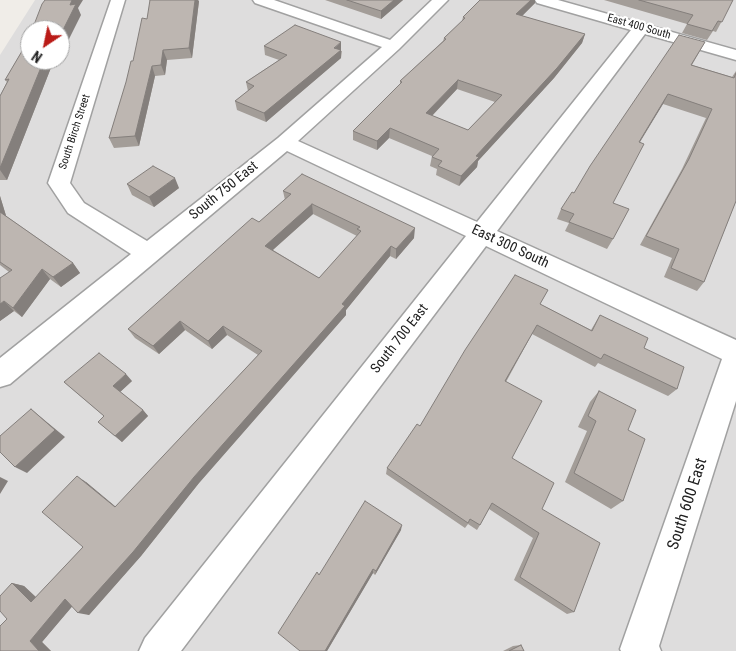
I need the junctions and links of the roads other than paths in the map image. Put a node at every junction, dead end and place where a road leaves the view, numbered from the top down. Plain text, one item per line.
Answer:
1 (118, 0) edge
2 (260, 0) edge
3 (442, 0) edge
4 (542, 0) edge
5 (641, 28) junction
6 (393, 46) junction
7 (736, 55) edge
8 (284, 142) junction
9 (481, 234) junction
10 (148, 253) junction
11 (736, 353) edge
12 (736, 358) edge
13 (0, 375) edge
14 (641, 650) edge
15 (158, 651) edge

1 - 10 street, South Birch Street
2 - 6 street
3 - 6 street, South 750 East
4 - 5 street, East 400 South
5 - 7 street, East 400 South
5 - 9 street, South 700 East
6 - 8 street, South 750 East
8 - 9 street, East 300 South
8 - 10 street, South 750 East
9 - 11 street, East 300 South
9 - 15 street, South 700 East
10 - 13 street, South 750 East
12 - 14 street, South 600 East

